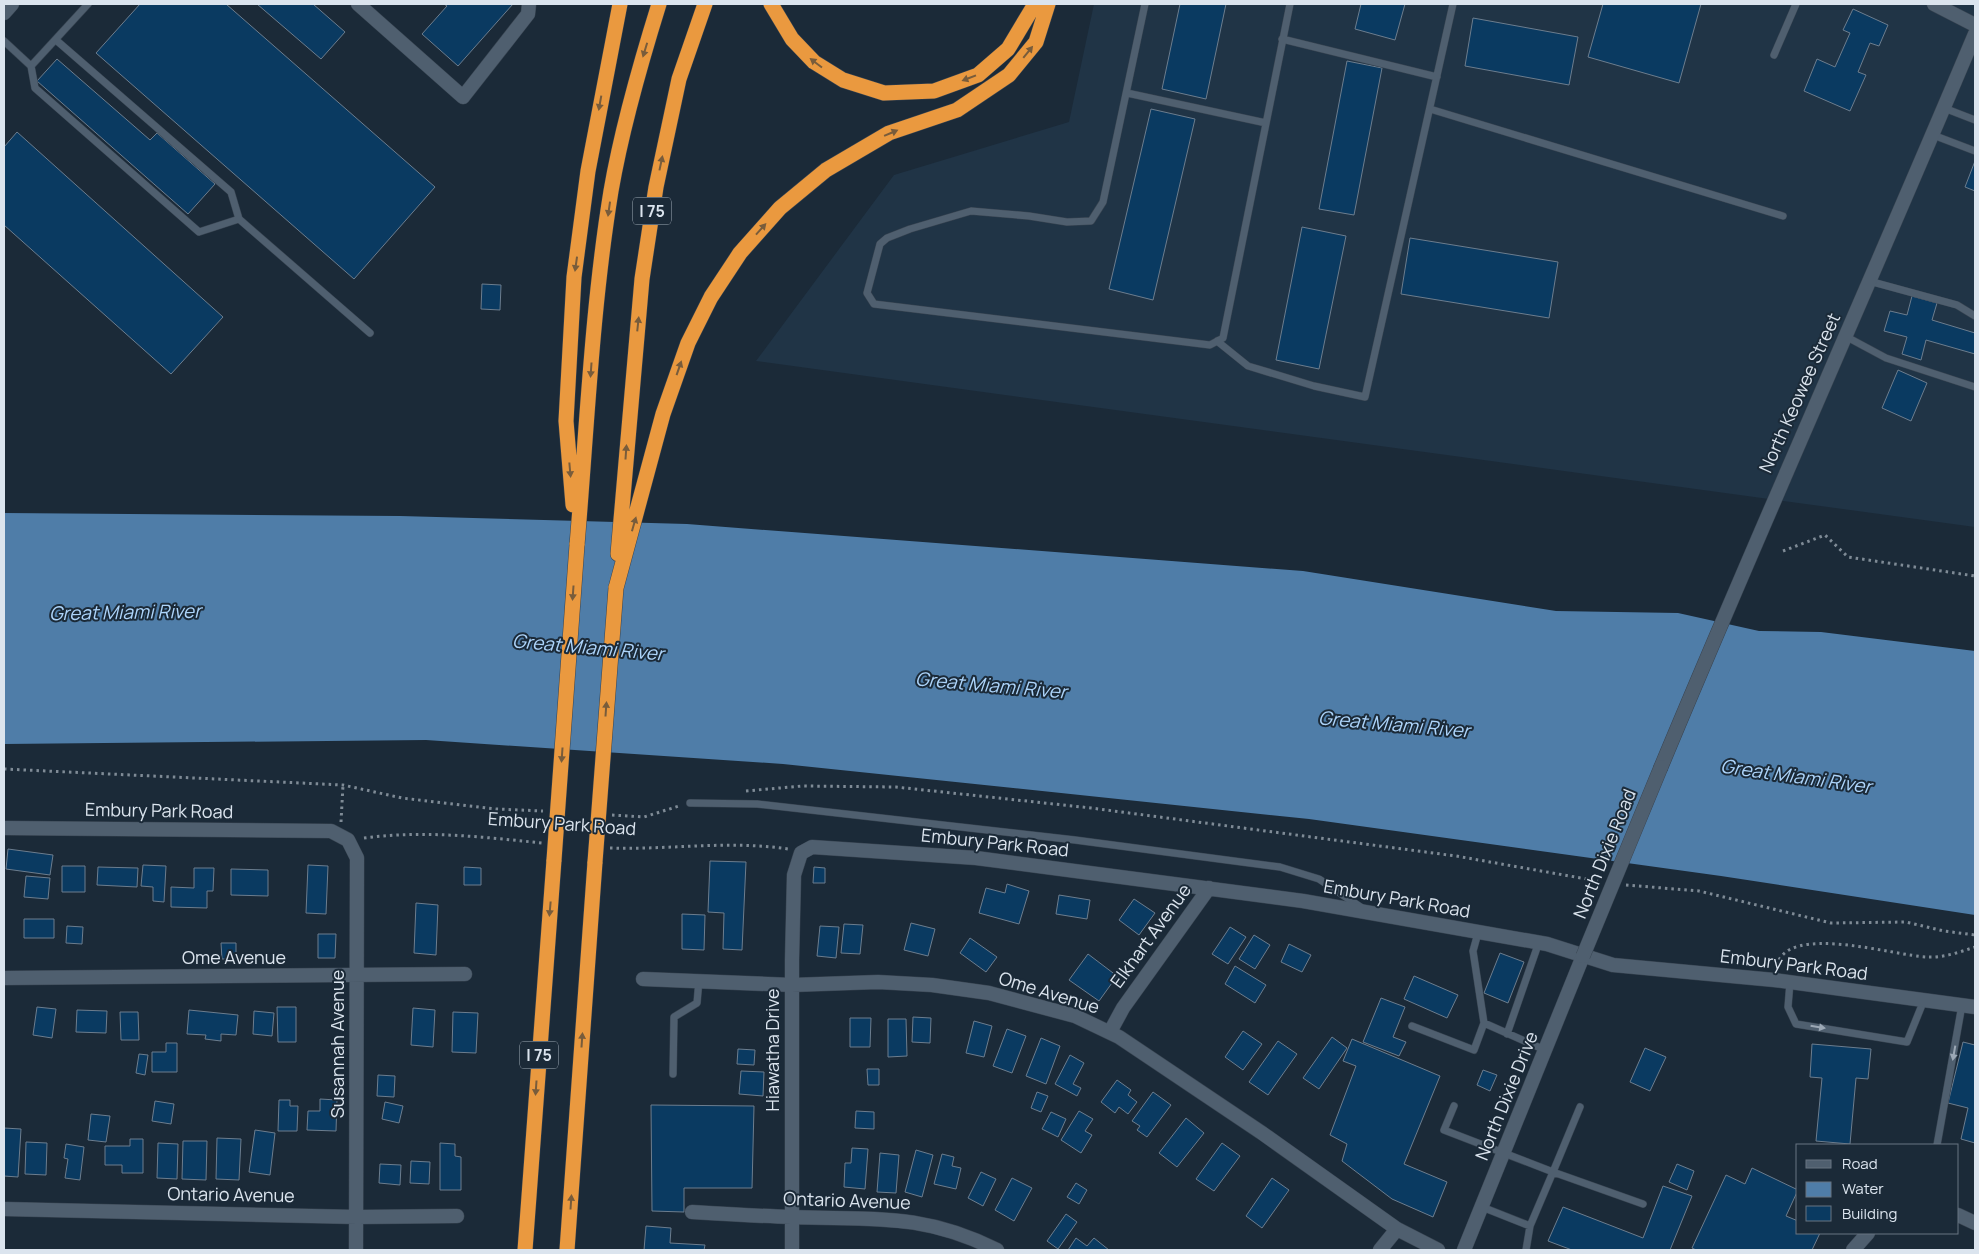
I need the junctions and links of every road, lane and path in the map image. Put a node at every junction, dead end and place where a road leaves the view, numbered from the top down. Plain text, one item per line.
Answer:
1 (12, 4) edge
2 (88, 4) edge
3 (358, 4) edge
4 (529, 4) edge
5 (620, 4) edge
6 (659, 4) edge
7 (705, 4) edge
8 (771, 4) edge
9 (1035, 4) edge
10 (1048, 4) edge
11 (1145, 4) edge
12 (1290, 4) edge
13 (1453, 4) edge
14 (1796, 4) edge
15 (1934, 4) edge
16 (4, 13) edge
17 (1975, 25) edge
18 (1975, 34) edge
19 (56, 40) junction
20 (1282, 40) junction
21 (4, 41) edge
22 (1774, 55) dead end
23 (31, 66) junction
24 (1437, 77) junction
25 (1127, 93) junction
26 (1944, 108) junction
27 (1430, 109) junction
28 (1975, 120) edge
29 (1266, 124) junction
30 (1933, 135) junction
31 (1975, 151) edge
32 (1783, 216) dead end
33 (239, 219) junction
34 (1869, 281) junction
35 (1975, 316) edge
36 (370, 333) dead end
37 (1845, 336) junction
38 (1217, 341) junction
39 (1975, 386) edge
40 (577, 545) junction
41 (1783, 551) dead end
42 (1975, 576) edge
43 (616, 588) junction
44 (1661, 767) joint
45 (343, 785) dead end
46 (690, 803) dead end
47 (4, 828) edge
48 (344, 837) junction
49 (548, 844) dead end
50 (606, 848) dead end
51 (803, 851) junction
52 (1209, 888) junction
53 (1369, 913) junction
54 (1478, 933) junction
55 (1539, 942) junction
56 (1975, 947) edge
57 (1583, 956) junction
58 (465, 974) dead end
59 (356, 976) junction
60 (4, 978) edge
61 (643, 979) dead end
62 (698, 980) junction
63 (1774, 980) junction
64 (1790, 982) junction
65 (792, 985) junction
66 (1924, 1000) junction
67 (1969, 1006) edge
68 (1484, 1023) junction
69 (1412, 1026) dead end
70 (1110, 1032) junction
71 (1508, 1034) junction
72 (1545, 1050) junction
73 (672, 1074) dead end
74 (1454, 1106) dead end
75 (1580, 1108) dead end
76 (1937, 1144) edge
77 (1504, 1153) junction
78 (1553, 1172) junction
79 (1643, 1204) dead end
80 (1482, 1208) junction
81 (4, 1209) edge
82 (692, 1212) dead end
83 (1959, 1215) edge
84 (457, 1216) dead end
85 (356, 1217) junction
86 (792, 1218) junction
87 (1975, 1223) edge
88 (1530, 1226) junction
89 (1396, 1229) junction
90 (1867, 1234) edge
91 (356, 1250) edge
92 (525, 1250) edge
93 (567, 1250) edge
94 (792, 1250) edge
95 (997, 1250) edge
96 (1380, 1250) edge
97 (1438, 1250) edge
98 (1464, 1250) edge
99 (1526, 1250) edge
100 (1852, 1250) edge

1 - 16 street
2 - 19 lane
3 - 4 street
5 -> 40 highway
6 -> 40 highway, I 75
43 -> 7 highway, I 75
9 -> 8 highway
43 -> 10 highway
11 - 25 lane
12 - 20 lane
13 - 24 lane
14 - 22 lane
15 - 17 street
18 - 26 street, North Keowee Street
19 - 23 lane
19 - 33 lane
20 - 24 lane
20 - 29 lane
21 - 23 lane
23 - 33 lane
24 - 27 lane
25 - 29 lane
25 - 38 lane
26 - 28 lane
26 - 30 street, North Keowee Street
27 - 32 lane
27 - 38 lane
29 - 38 lane
30 - 31 lane
30 - 34 street, North Keowee Street
33 - 36 lane
34 - 35 lane
34 - 37 street, North Keowee Street
37 - 39 lane
37 - 44 street, North Keowee Street
40 -> 92 highway, I 75, bridge
41 - 42 path
93 -> 43 highway, I 75, bridge
44 - 57 street, North Dixie Road, bridge
45 - 48 path
46 - 53 lane
47 - 48 street, Embury Park Road
48 - 49 path, Embury Park Road
48 - 59 street, Susannah Avenue
50 - 51 path, Embury Park Road
51 - 52 street, Embury Park Road
51 - 65 street, Hiawatha Drive
52 - 53 street, Embury Park Road
52 - 70 street, Elkhart Avenue
53 - 54 street, Embury Park Road
54 - 55 street, Embury Park Road
54 - 68 lane
55 - 57 street, Embury Park Road
55 - 71 lane
56 - 63 path
57 - 63 street, Embury Park Road
57 - 72 street, North Dixie Drive
58 - 59 street, Ome Avenue
59 - 60 street, Ome Avenue
59 - 85 street, Susannah Avenue
61 - 62 street, Ome Avenue
62 - 65 street, Ome Avenue
62 - 73 lane
63 - 64 street, Embury Park Road
64 - 66 street, Embury Park Road
64 -> 66 lane
65 - 70 street, Ome Avenue
65 - 86 street, Hiawatha Drive
66 - 67 street, Embury Park Road
67 -> 76 lane
68 - 69 lane
68 - 71 lane
70 - 89 street, Ome Avenue
71 - 72 lane
72 - 77 street, North Dixie Drive
74 - 77 lane
75 - 78 lane
77 - 78 lane
77 - 80 street, North Dixie Drive
78 - 79 lane
78 - 88 lane
80 - 88 lane
80 - 98 street, North Dixie Drive
81 - 85 street, Ontario Avenue
82 - 86 street, Ontario Avenue
83 - 87 street
84 - 85 street, Ontario Avenue
85 - 91 street, Susannah Avenue
86 - 94 street, Hiawatha Drive
86 - 95 street, Ontario Avenue
88 - 99 lane
89 - 96 street
89 - 97 street, Ome Avenue
90 - 100 street

